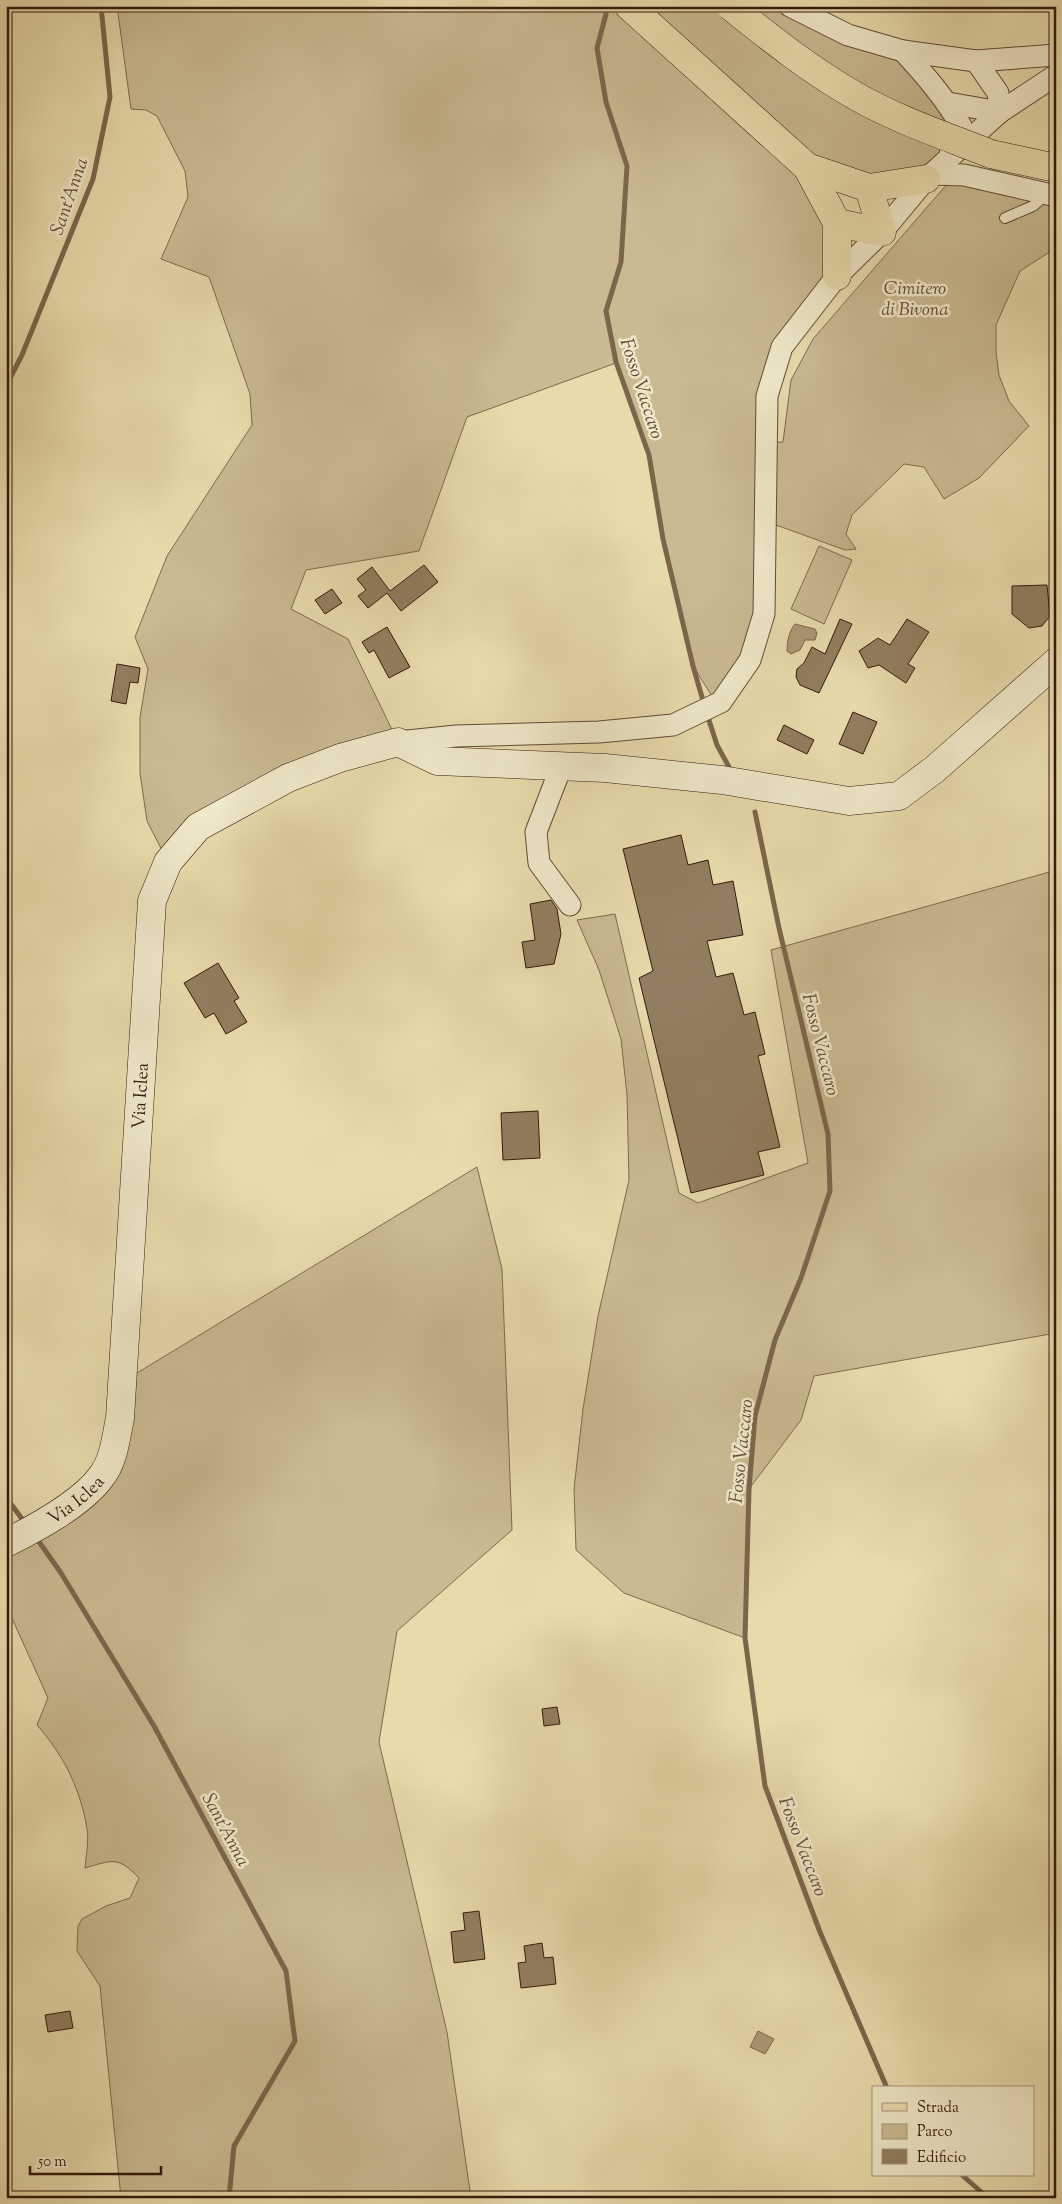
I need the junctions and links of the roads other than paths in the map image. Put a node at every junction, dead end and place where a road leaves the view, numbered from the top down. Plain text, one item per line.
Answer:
1 (629, 6) edge
2 (730, 6) edge
3 (790, 6) edge
4 (903, 51) junction
5 (1056, 55) edge
6 (976, 61) junction
7 (1056, 76) edge
8 (948, 103) junction
9 (1000, 112) junction
10 (948, 158) junction
11 (806, 167) junction
12 (1056, 168) edge
13 (928, 177) junction
14 (870, 188) junction
15 (1052, 195) edge
16 (1005, 218) dead end
17 (837, 223) junction
18 (882, 232) junction
19 (837, 276) junction
20 (1056, 662) edge
21 (398, 742) junction
22 (561, 767) junction
23 (570, 906) dead end
24 (9, 1542) edge

1 - 11 main road
2 - 12 main road, bridge
3 - 4 street
4 - 6 street
4 - 8 street
5 - 6 street
6 - 9 street
7 - 9 street
8 - 9 street
8 - 10 street
9 - 10 street
10 - 13 street
11 - 14 main road
11 - 17 main road
13 - 14 main road
13 - 15 street
13 - 18 street
14 - 18 main road
15 - 16 lane
17 - 18 main road
17 - 19 main road
18 - 19 street
19 - 21 street
20 - 22 street
21 - 22 street
21 - 24 street, Via Iclea
22 - 23 street

